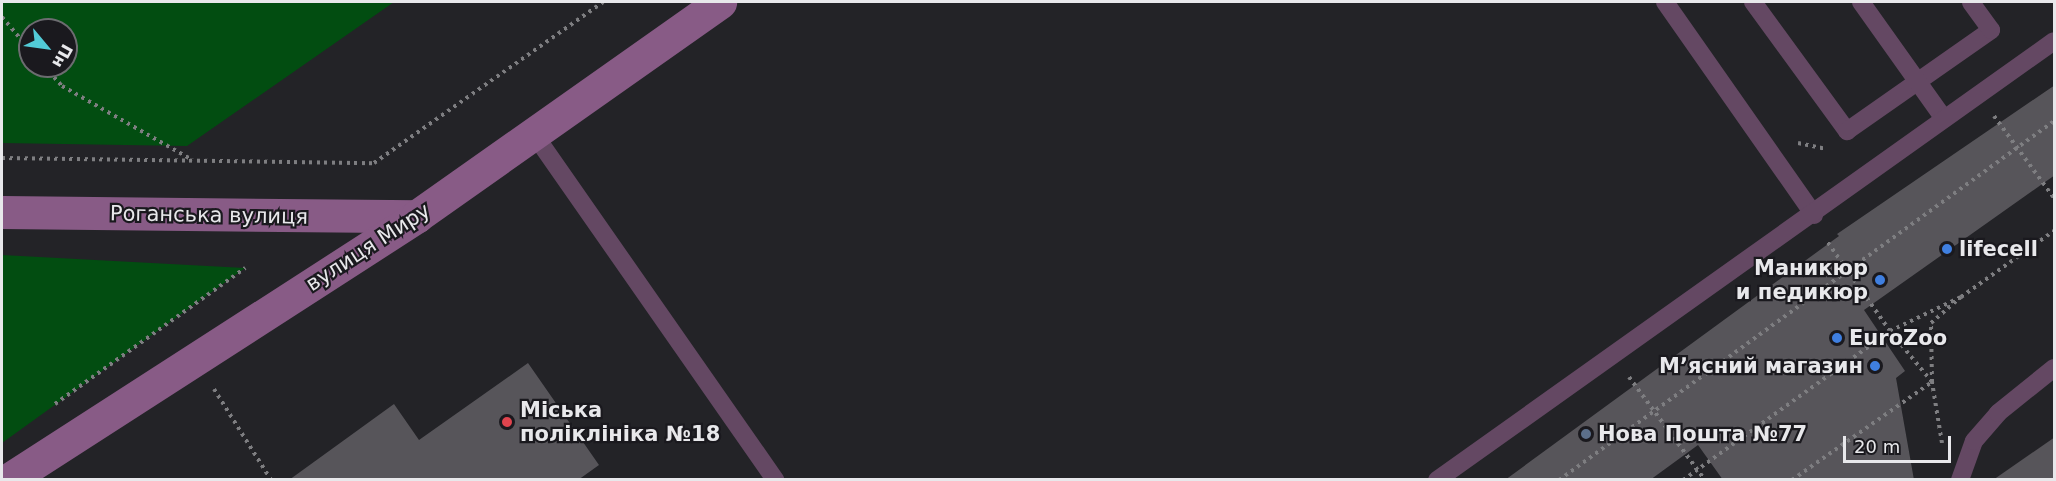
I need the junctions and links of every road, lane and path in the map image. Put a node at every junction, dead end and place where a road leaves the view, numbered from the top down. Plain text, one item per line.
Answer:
1 (603, 2) edge
2 (720, 2) edge
3 (1665, 2) edge
4 (1753, 2) edge
5 (1861, 2) edge
6 (1971, 2) edge
7 (2, 17) edge
8 (18, 36) edge
9 (2055, 41) edge
10 (55, 78) edge
11 (1918, 81) junction
12 (1990, 111) dead end
13 (1944, 119) junction
14 (2055, 121) edge
15 (1790, 133) dead end
16 (534, 134) junction
17 (2016, 148) junction
18 (1834, 157) dead end
19 (2, 158) edge
20 (194, 160) junction
21 (2055, 198) edge
22 (2, 212) edge
23 (417, 216) junction
24 (1817, 224) junction
25 (2055, 231) edge
26 (245, 268) dead end
27 (1847, 271) junction
28 (1961, 297) junction
29 (1890, 331) junction
30 (2055, 368) edge
31 (1625, 372) dead end
32 (209, 381) dead end
33 (1932, 382) junction
34 (50, 408) dead end
35 (1654, 411) junction
36 (1943, 448) dead end
37 (1697, 469) junction
38 (768, 477) edge
39 (8, 480) edge
40 (271, 480) edge
41 (1437, 480) edge
42 (1559, 480) edge
43 (1683, 480) edge
44 (1705, 480) edge
45 (1792, 480) edge
46 (1960, 480) edge

1 - 20 path
2 - 16 street, вулиця Миру
3 - 24 lane
4 - 11 lane
5 - 11 lane
6 - 11 lane
7 - 8 path
9 - 13 lane
10 - 20 path
11 - 13 lane
12 - 17 path
13 - 24 lane
14 - 17 path
15 - 18 path
16 - 23 street, вулиця Миру
16 - 38 lane
17 - 21 path
17 - 27 path
19 - 20 path
22 - 23 street, Роганська вулиця
23 - 39 street, вулиця Миру
24 - 27 path
24 - 41 lane
25 - 28 path
26 - 34 path
27 - 29 path
27 - 35 path
28 - 29 path
28 - 33 path
29 - 33 path
29 - 37 path
30 - 46 lane
31 - 35 path
32 - 40 path
33 - 36 path
33 - 45 path
35 - 37 path
35 - 42 path
37 - 43 path
37 - 44 path

